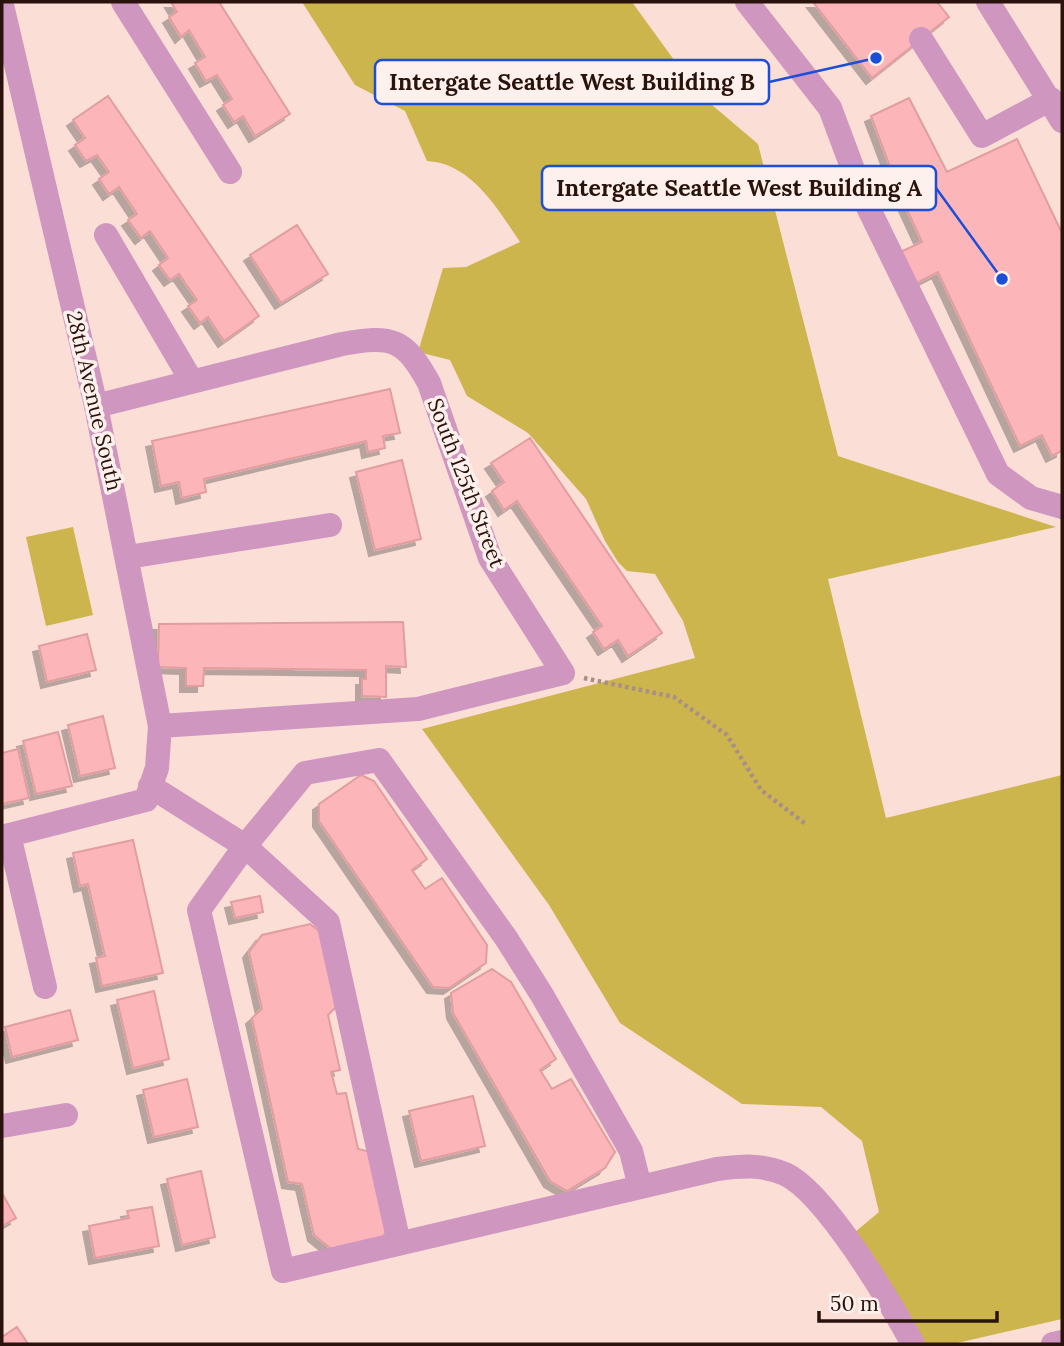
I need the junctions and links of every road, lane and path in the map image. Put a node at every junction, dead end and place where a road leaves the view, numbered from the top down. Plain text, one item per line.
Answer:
1 (122, 2) edge
2 (747, 2) edge
3 (988, 2) edge
4 (2, 5) edge
5 (921, 39) dead end
6 (1057, 110) edge
7 (230, 172) dead end
8 (106, 235) dead end
9 (191, 380) junction
10 (96, 406) junction
11 (1062, 507) edge
12 (330, 525) dead end
13 (128, 557) junction
14 (563, 673) junction
15 (160, 726) junction
16 (148, 793) junction
17 (807, 825) dead end
18 (6, 836) edge
19 (245, 846) junction
20 (45, 987) dead end
21 (66, 1115) dead end
22 (2, 1126) edge
23 (640, 1186) junction
24 (400, 1243) junction
25 (1062, 1342) edge
26 (913, 1344) edge
27 (1053, 1344) edge

1 - 7 street
2 - 11 street
3 - 6 street
4 - 10 street, 28th Avenue South
5 - 6 street
8 - 9 street
9 - 10 street
9 - 14 street, South 125th Street
10 - 13 street, 28th Avenue South
12 - 13 street
13 - 15 street, 28th Avenue South
14 - 15 street
14 - 17 path
15 - 16 street, 28th Avenue South
16 - 18 street
16 - 19 street
18 - 20 street
19 - 23 street
19 - 24 street
19 - 24 street
21 - 22 street
23 - 24 street
23 - 26 street
25 - 27 street

